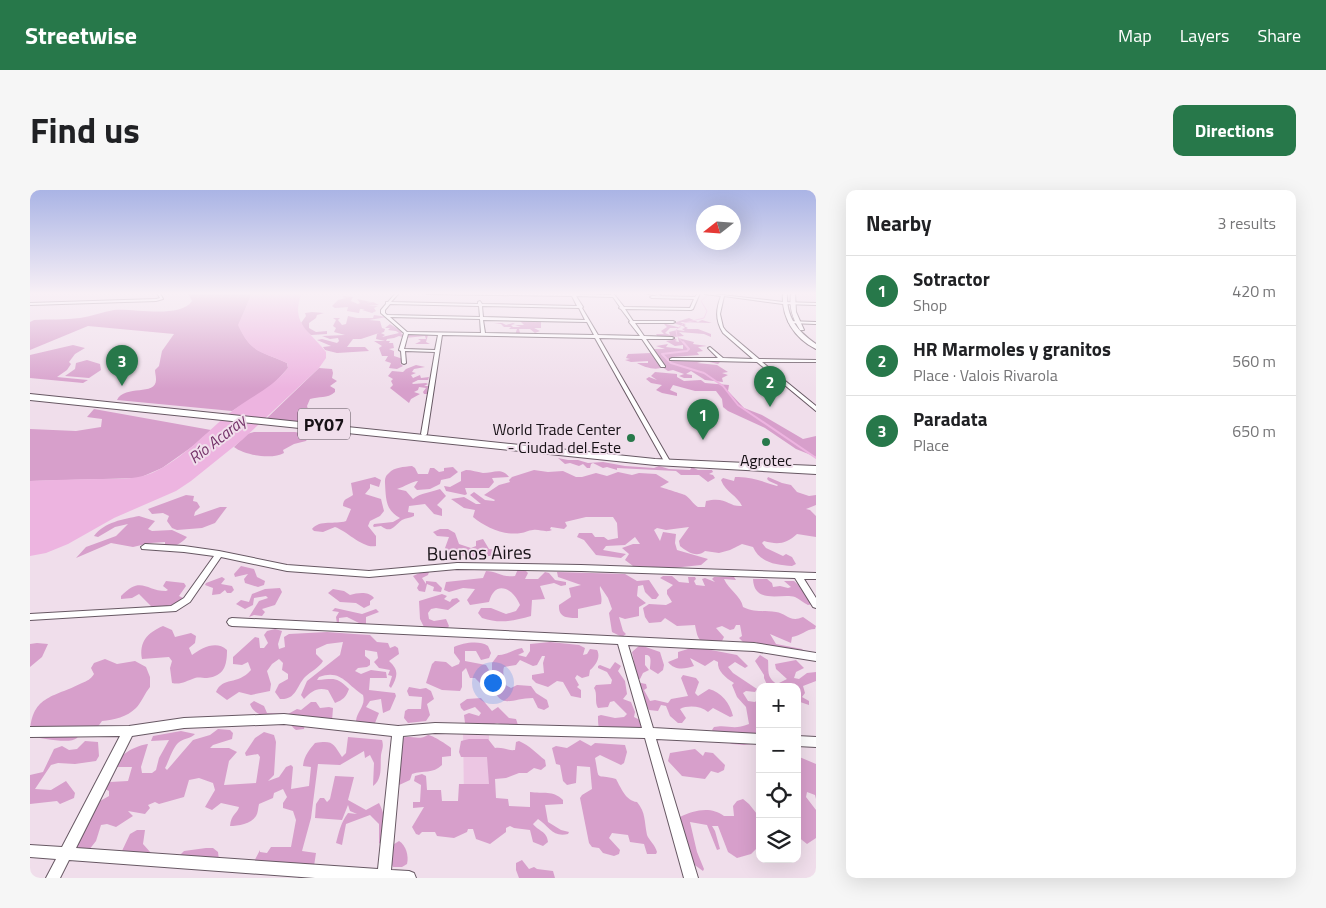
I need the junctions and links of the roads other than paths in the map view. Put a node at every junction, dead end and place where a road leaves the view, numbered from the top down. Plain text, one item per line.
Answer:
1 (397, 325) edge
2 (482, 325) edge
3 (590, 325) edge
4 (633, 325) edge
5 (719, 325) edge
6 (792, 325) edge
7 (800, 325) edge
8 (406, 333) junction
9 (440, 334) junction
10 (483, 335) junction
11 (598, 338) junction
12 (642, 338) junction
13 (672, 338) dead end
14 (816, 342) edge
15 (816, 347) edge
16 (710, 348) dead end
17 (403, 350) junction
18 (436, 351) junction
19 (672, 359) dead end
20 (721, 359) junction
21 (755, 359) junction
22 (816, 361) edge
23 (404, 363) dead end
24 (663, 366) dead end
25 (30, 392) edge
26 (30, 397) edge
27 (106, 403) junction
28 (816, 409) edge
29 (395, 434) junction
30 (424, 434) junction
31 (667, 460) junction
32 (814, 467) edge
33 (145, 548) dead end
34 (219, 554) junction
35 (798, 576) junction
36 (816, 576) edge
37 (816, 606) edge
38 (30, 617) edge
39 (232, 622) dead end
40 (622, 642) junction
41 (816, 657) edge
42 (129, 731) junction
43 (398, 731) junction
44 (30, 732) edge
45 (649, 733) junction
46 (756, 739) edge
47 (801, 741) edge
48 (816, 742) edge
49 (30, 852) edge
50 (67, 853) junction
51 (384, 877) edge
52 (54, 878) edge
53 (409, 878) edge
54 (691, 878) edge

1 - 8 street
2 - 10 street
3 - 11 street
4 - 12 street
5 - 21 street
6 - 15 street
7 - 14 street
8 - 9 street
8 - 17 street
9 - 10 street
9 - 18 street
10 - 11 street
11 - 12 street
11 - 31 street
12 - 13 street
12 - 24 street
16 - 20 street
17 - 18 street
17 - 23 street
18 - 30 street
19 - 20 street
20 - 21 street
21 - 22 street
21 - 28 street
25 - 27 highway, PY07
26 - 27 highway, PY07
27 - 29 highway, PY07
29 - 30 highway, PY07
29 - 31 highway, PY07
30 - 31 highway, PY07
31 - 32 highway, PY07
33 - 34 street, Buenos Aires
34 - 35 street, Buenos Aires
34 - 38 street
35 - 36 street, Buenos Aires
35 - 37 street
39 - 40 street
40 - 41 street
40 - 45 street
42 - 43 street
42 - 44 street
42 - 50 street
43 - 45 street
43 - 51 street
45 - 46 street
45 - 54 street
47 - 48 street
49 - 50 street
50 - 51 street
50 - 52 street
51 - 53 street

